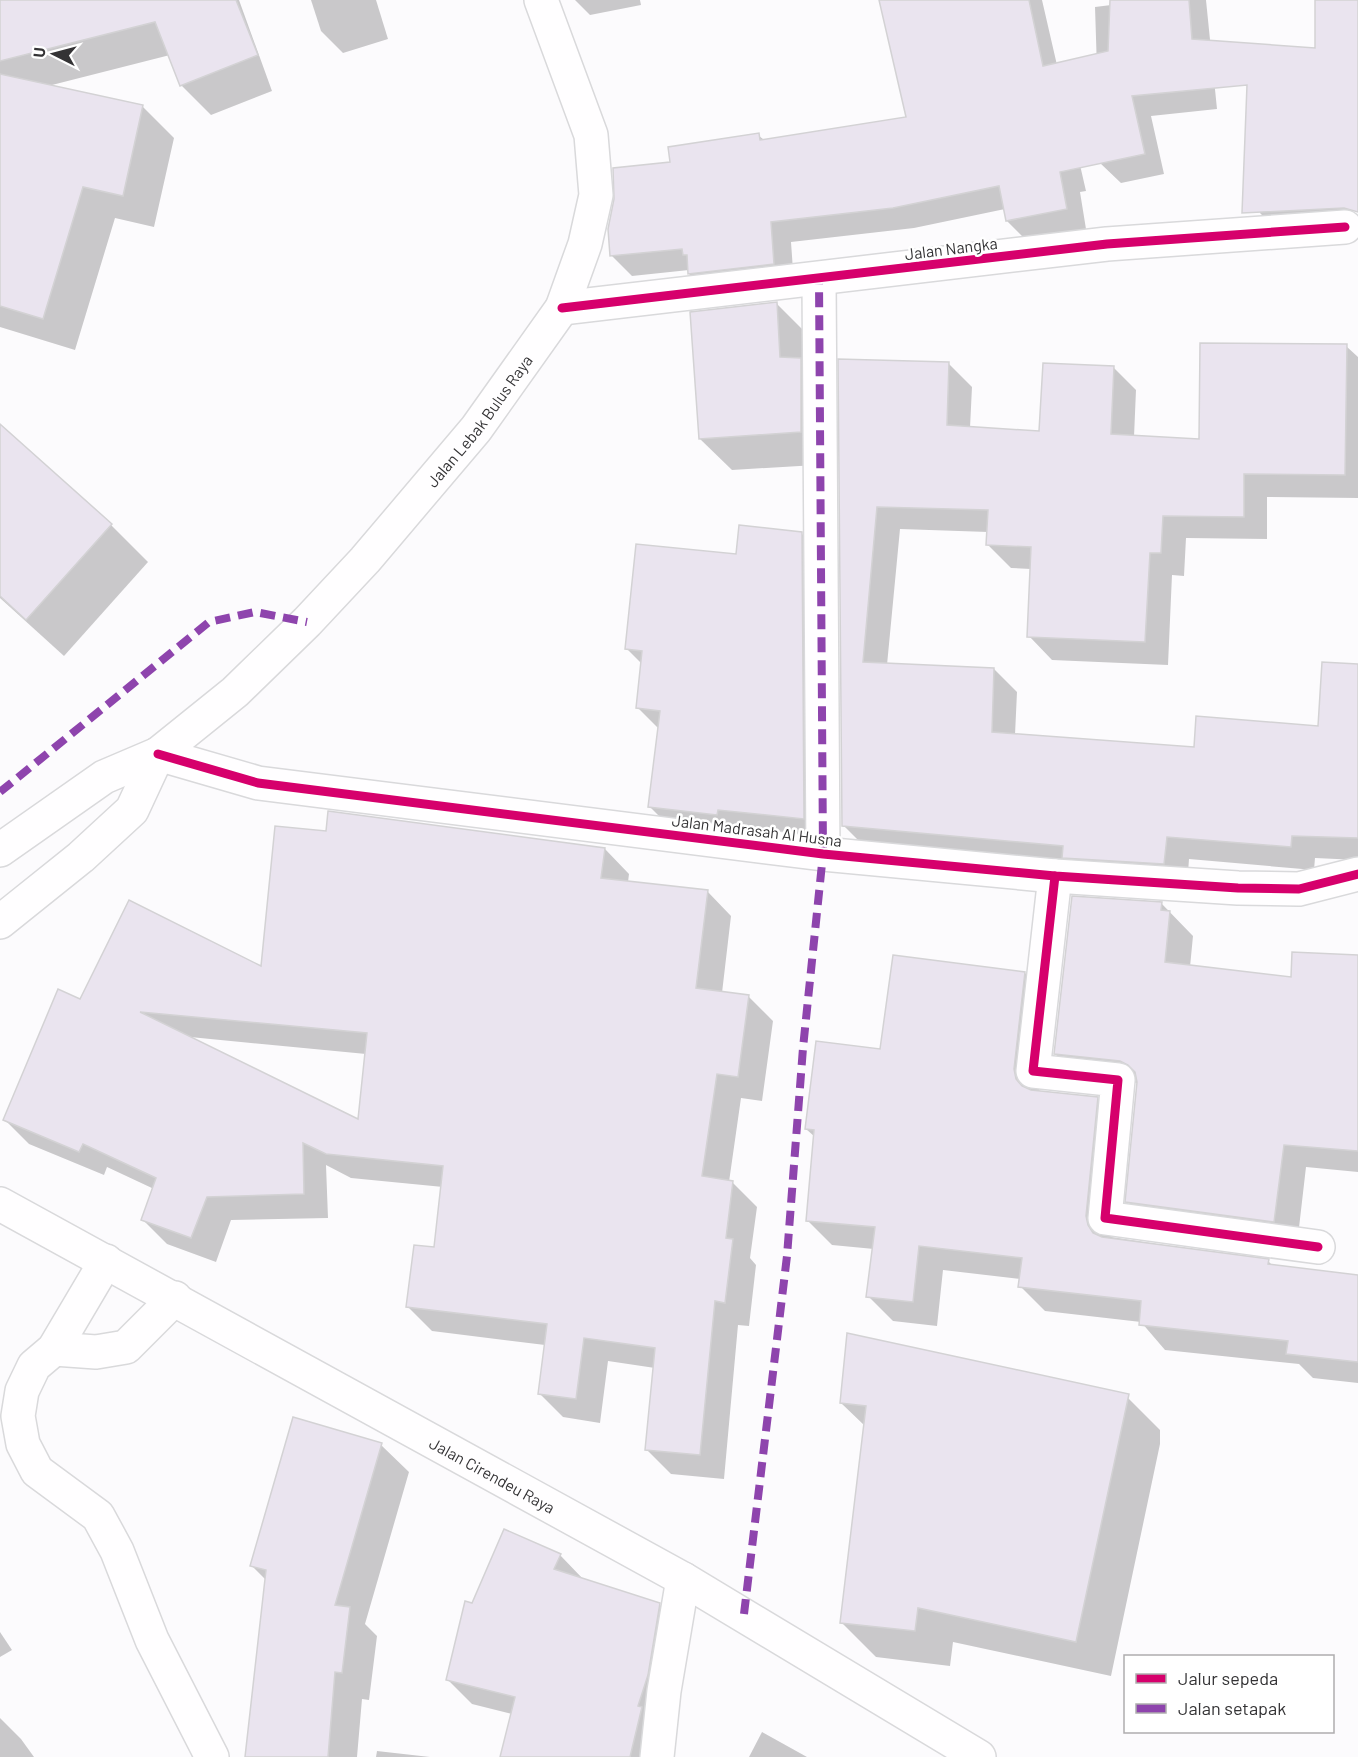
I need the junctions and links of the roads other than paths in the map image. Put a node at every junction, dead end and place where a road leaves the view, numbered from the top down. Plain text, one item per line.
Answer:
1 (541, 0) edge
2 (1345, 227) dead end
3 (819, 280) junction
4 (562, 308) junction
5 (158, 754) junction
6 (0, 850) edge
7 (823, 854) junction
8 (1358, 874) edge
9 (1055, 876) junction
10 (0, 922) edge
11 (0, 1204) edge
12 (1318, 1247) dead end
13 (106, 1261) junction
14 (175, 1298) junction
15 (54, 1349) junction
16 (683, 1579) junction
17 (212, 1757) edge
18 (657, 1757) edge
19 (979, 1757) edge

1 - 4 street, Jalan Lebak Bulus Raya
2 - 3 street, Jalan Nangka
3 - 4 street, Jalan Nangka
3 - 7 street
4 - 5 street, Jalan Lebak Bulus Raya
5 - 6 street, Jalan Lebak Bulus Raya
5 - 7 street, Jalan Madrasah Al Husna
5 - 10 street, Jalan Lebak Bulus Raya
7 - 9 street, Jalan Madrasah Al Husna
8 - 9 street, Jalan Madrasah Al Husna
9 - 12 street
11 - 13 street, Jalan Cirendeu Raya
13 - 14 street, Jalan Cirendeu Raya
13 - 15 street
14 - 15 street
14 - 16 street, Jalan Cirendeu Raya
15 - 17 street
16 - 18 street
16 - 19 street, Jalan Cirendeu Raya

